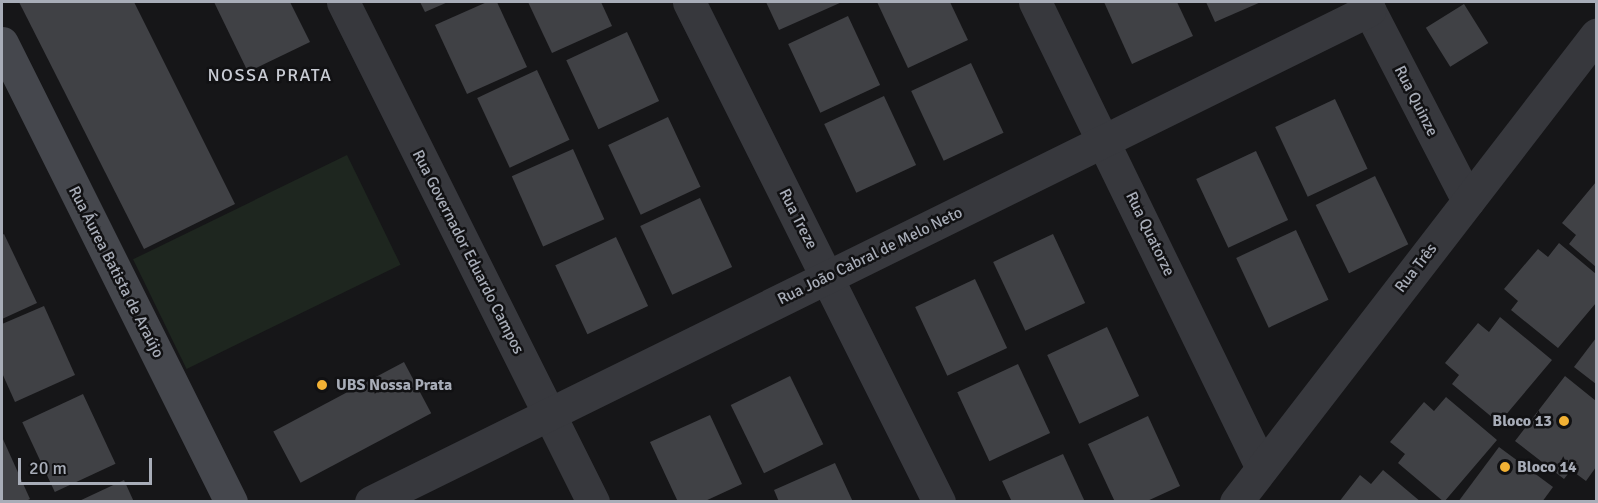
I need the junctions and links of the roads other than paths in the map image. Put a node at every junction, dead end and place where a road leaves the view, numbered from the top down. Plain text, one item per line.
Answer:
1 (343, 2) edge
2 (689, 2) edge
3 (1035, 2) edge
4 (1367, 6) edge
5 (1596, 35) edge
6 (2, 43) edge
7 (1105, 140) junction
8 (1468, 201) junction
9 (827, 277) junction
10 (549, 413) junction
11 (1262, 468) junction
12 (231, 501) edge
13 (372, 501) edge
14 (593, 501) edge
15 (939, 501) edge
16 (1236, 501) edge

1 - 10 street, Rua Governador Eduardo Campos
2 - 9 street, Rua Treze
3 - 7 street, Rua Quatorze
4 - 7 street, Rua João Cabral de Melo Neto
4 - 8 street, Rua Quinze
5 - 8 street, Rua Três
6 - 12 street, Rua Áurea Batista de Araújo
7 - 9 street, Rua João Cabral de Melo Neto
7 - 11 street, Rua Quatorze
8 - 11 street, Rua Três
9 - 10 street, Rua João Cabral de Melo Neto
9 - 15 street, Rua Treze
10 - 13 street, Rua João Cabral de Melo Neto
10 - 14 street, Rua Governador Eduardo Campos
11 - 16 street, Rua Três

